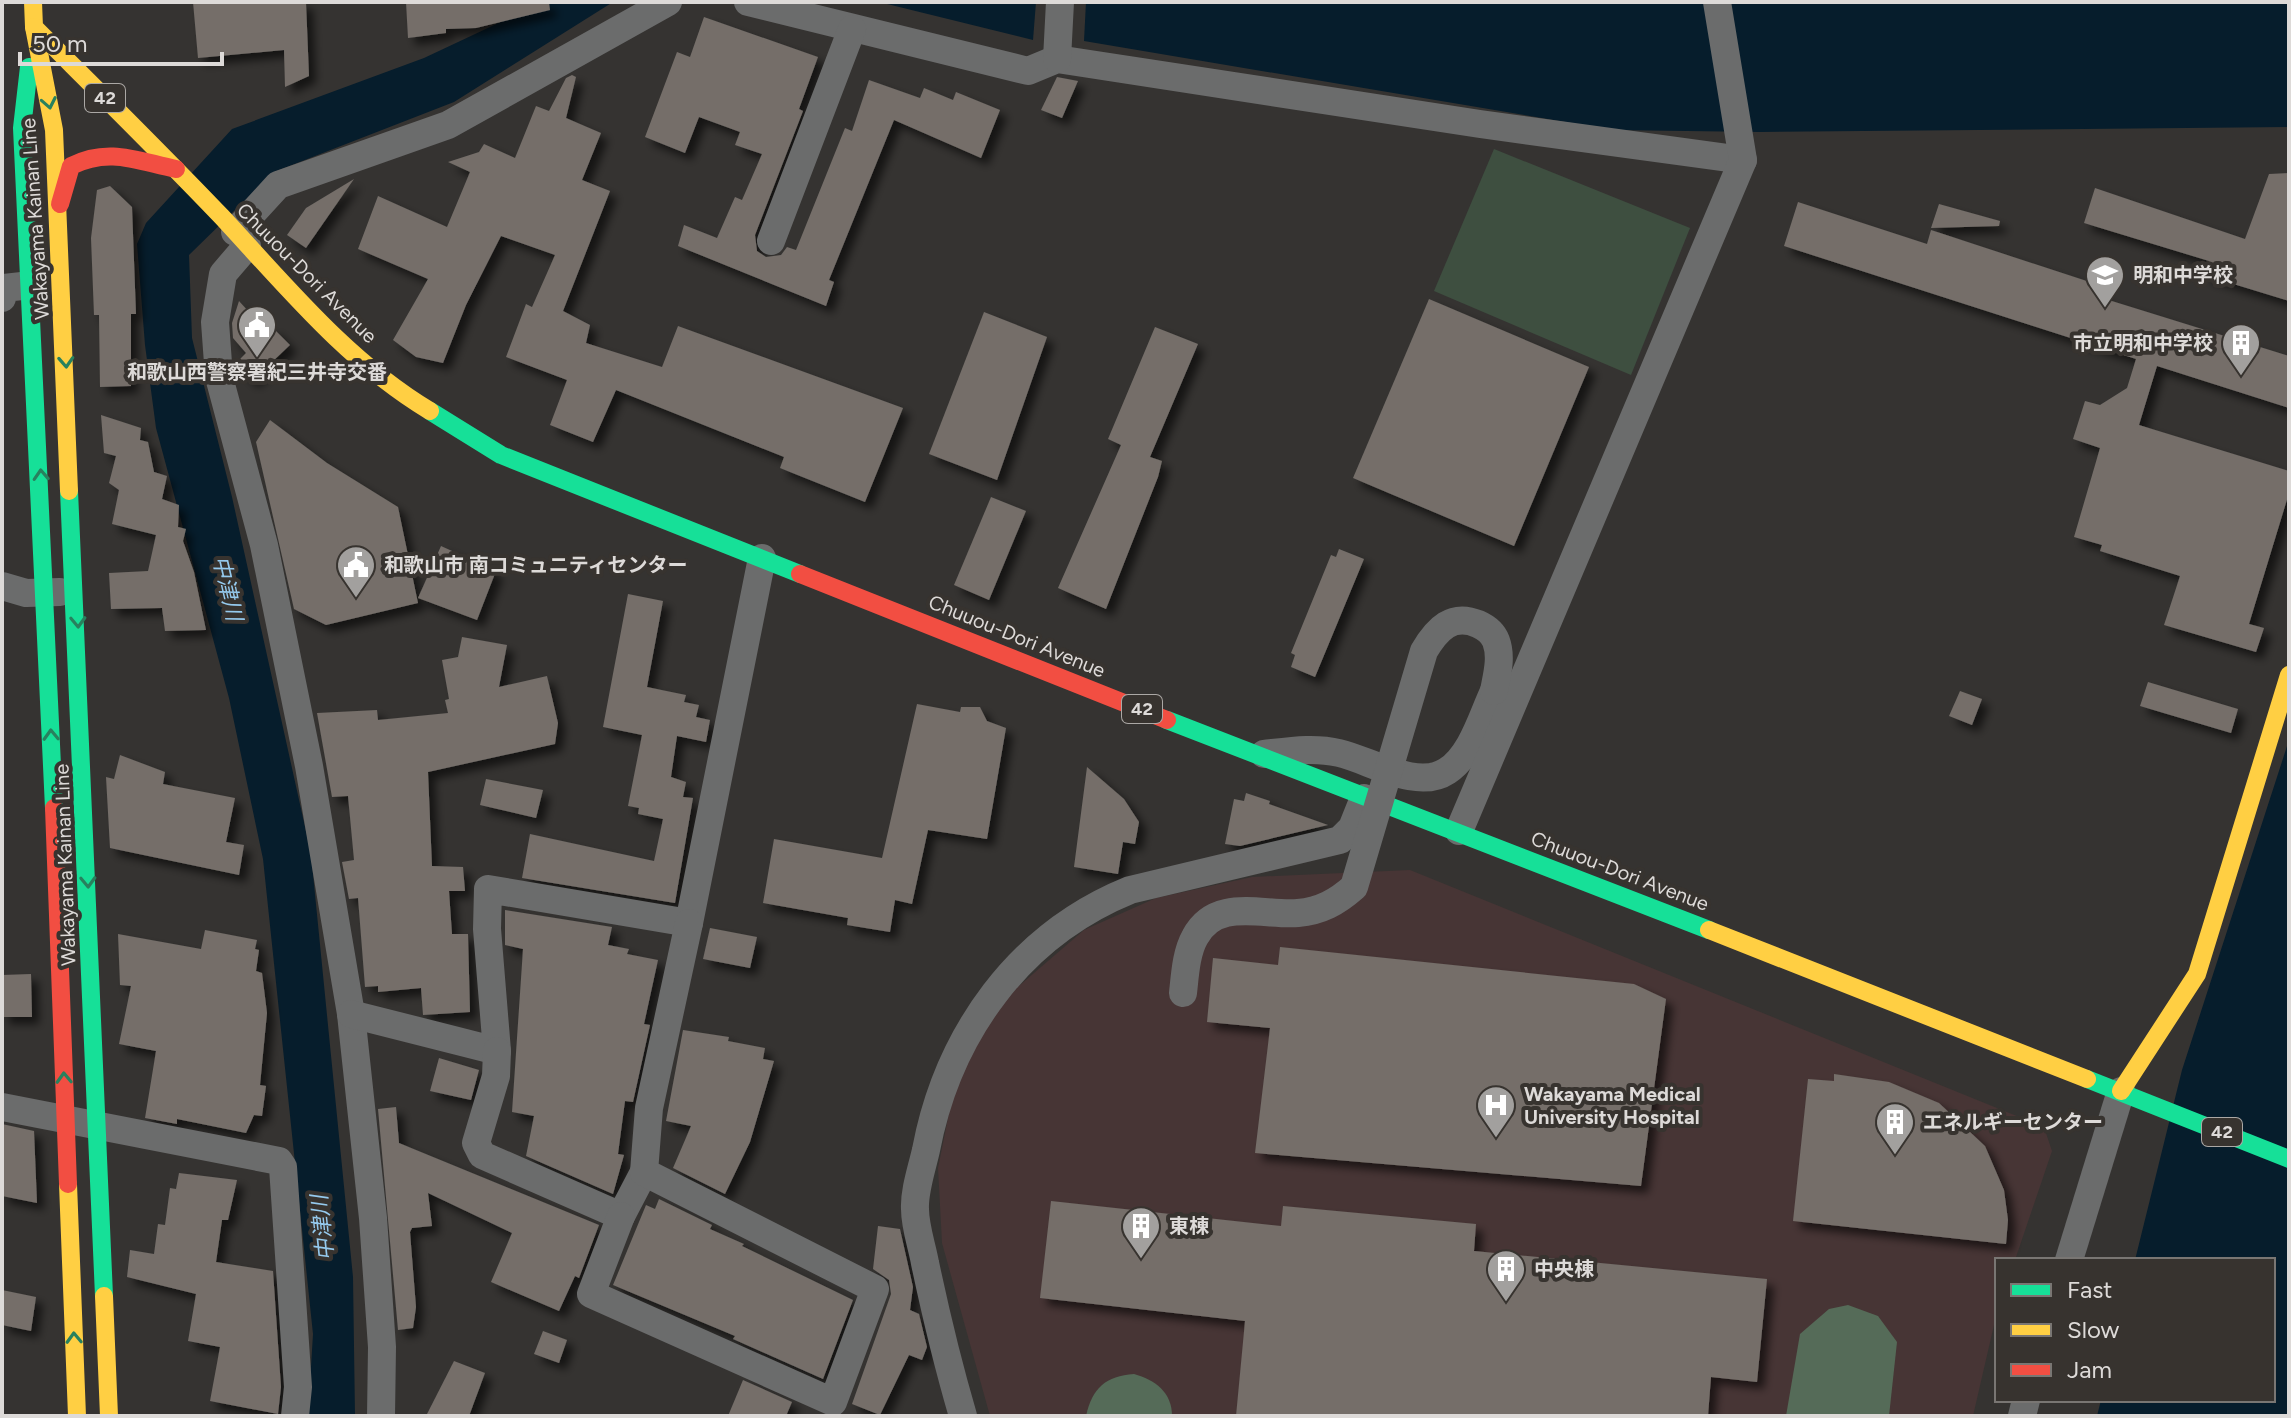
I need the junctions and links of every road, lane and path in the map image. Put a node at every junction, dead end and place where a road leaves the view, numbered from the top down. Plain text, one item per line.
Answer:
1 (668, 2) edge
2 (748, 2) edge
3 (1060, 2) edge
4 (1717, 2) edge
5 (24, 6) edge
6 (34, 27) junction
7 (852, 29) junction
8 (1057, 52) junction
9 (1741, 151) junction
10 (176, 169) junction
11 (59, 223) junction
12 (236, 234) junction
13 (771, 241) dead end
14 (31, 285) junction
15 (2, 298) edge
16 (762, 558) junction
17 (2, 586) edge
18 (76, 591) junction
19 (45, 592) junction
20 (2289, 675) edge
21 (1256, 755) junction
22 (1364, 798) junction
23 (1459, 831) junction
24 (689, 923) junction
25 (1183, 993) dead end
26 (351, 1014) junction
27 (497, 1051) junction
28 (2121, 1091) junction
29 (2, 1107) edge
30 (66, 1119) junction
31 (98, 1125) junction
32 (2289, 1159) edge
33 (644, 1172) junction
34 (621, 1216) junction
35 (2070, 1258) edge
36 (77, 1416) edge
37 (109, 1416) edge
38 (295, 1416) edge
39 (381, 1416) edge
40 (963, 1416) edge

1 - 12 street
2 - 7 street
3 - 8 street
4 - 9 street
5 - 6 main road
6 - 10 main road, Chuuou-Dori Avenue / 42
6 -> 11 main road, Wakayama Kainan Line
6 - 14 main road, Wakayama Kainan Line
7 - 8 street
7 - 13 street
8 - 9 street
9 - 23 street
10 - 11 main road
10 - 12 main road, Chuuou-Dori Avenue / 42
11 -> 18 main road, Wakayama Kainan Line
12 - 16 main road, Chuuou-Dori Avenue / 42
12 - 26 street
14 - 15 street
19 -> 14 main road, Wakayama Kainan Line
16 - 21 main road, Chuuou-Dori Avenue / 42
16 - 24 street
17 - 19 street
18 - 19 street
18 -> 31 main road, Wakayama Kainan Line
30 -> 19 main road, Wakayama Kainan Line
20 - 28 main road
21 - 22 main road, Chuuou-Dori Avenue / 42
21 - 25 street, bridge
22 - 23 main road, Chuuou-Dori Avenue / 42
22 - 40 street
23 - 28 main road, Chuuou-Dori Avenue / 42
24 - 27 street
24 - 33 street
26 - 27 street
26 - 39 street
27 - 34 street
28 - 32 main road, Chuuou-Dori Avenue / 42
28 - 35 street
29 - 30 street
30 - 31 street
36 -> 30 main road, Wakayama Kainan Line
31 - 37 main road, Wakayama Kainan Line
31 - 38 street
33 - 34 street
33 - 34 street

